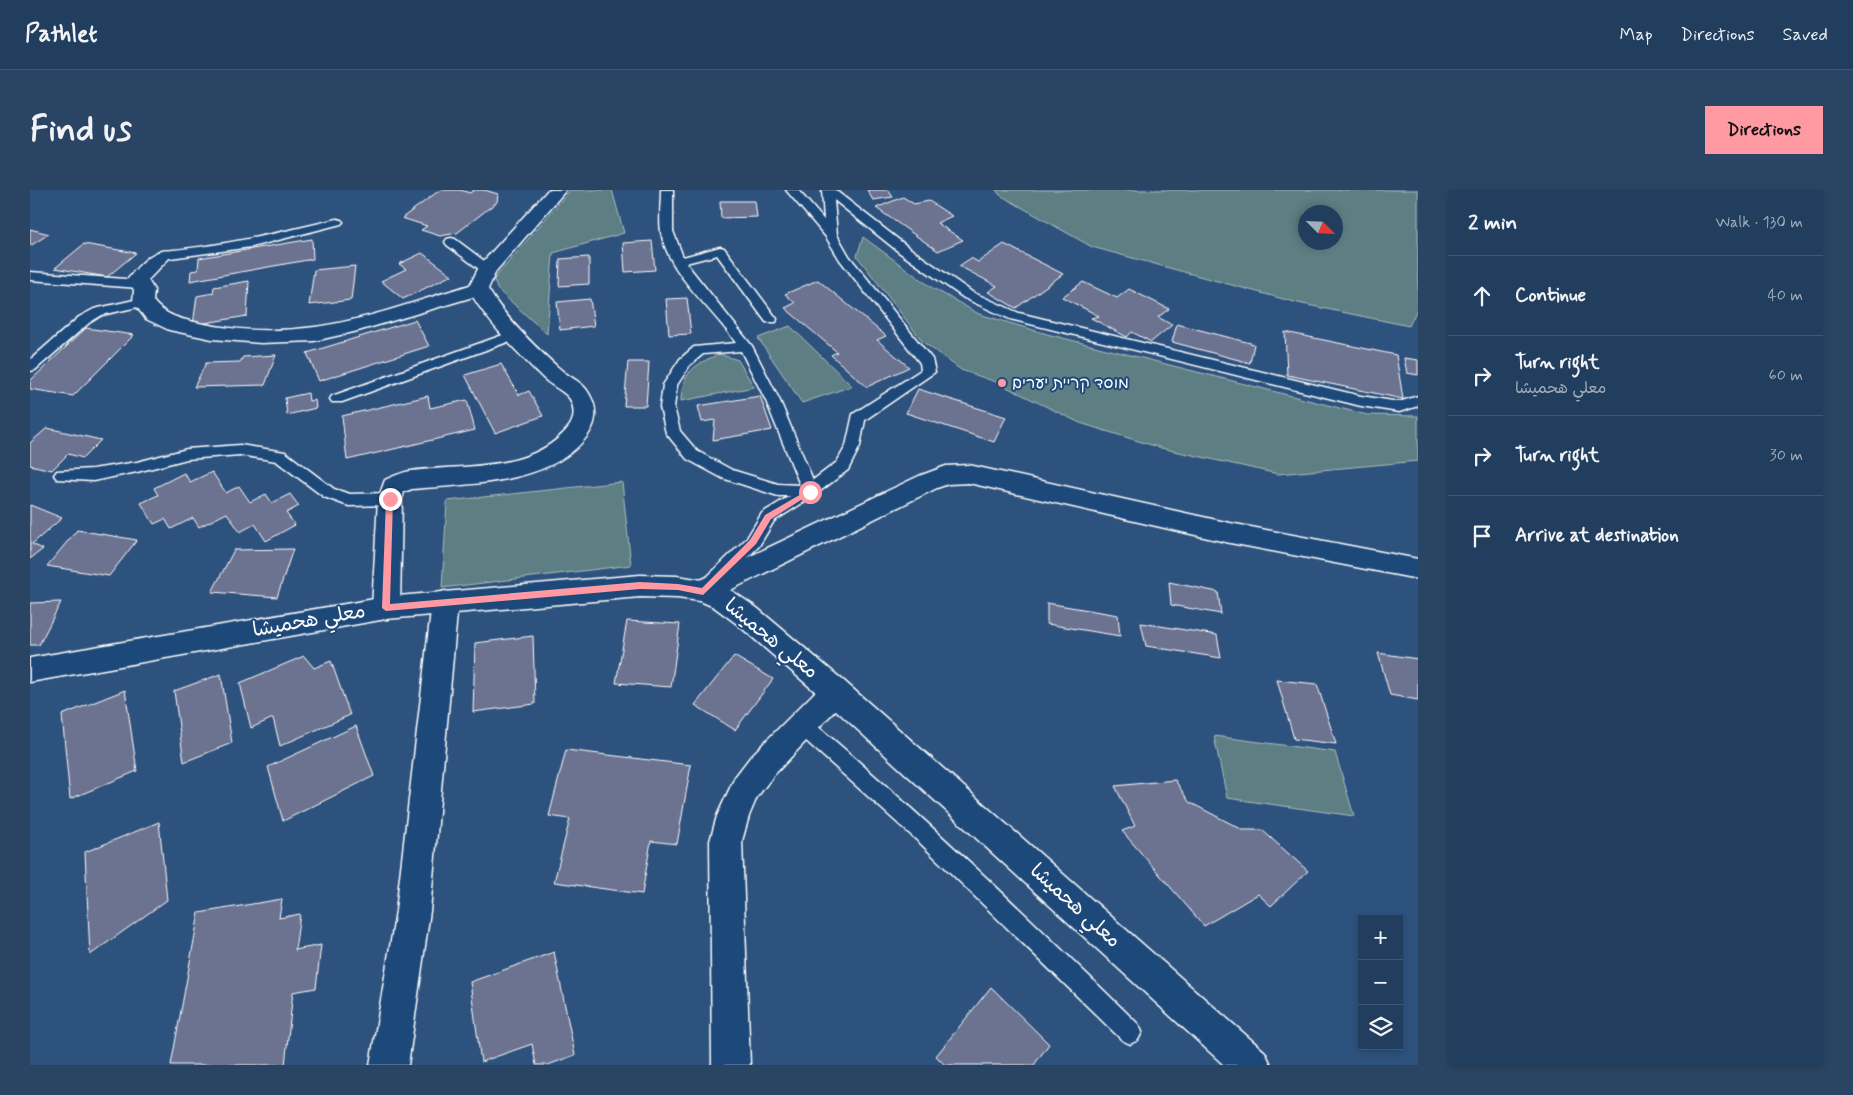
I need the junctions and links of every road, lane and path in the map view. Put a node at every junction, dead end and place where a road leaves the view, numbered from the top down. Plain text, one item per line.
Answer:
1 (557, 190) edge
2 (667, 190) edge
3 (792, 190) edge
4 (828, 190) edge
5 (337, 222) dead end
6 (831, 235) junction
7 (451, 242) dead end
8 (163, 255) joint
9 (680, 261) junction
10 (30, 276) edge
11 (483, 279) junction
12 (141, 293) junction
13 (771, 318) dead end
14 (514, 335) junction
15 (744, 346) junction
16 (30, 367) edge
17 (337, 399) dead end
18 (1418, 401) edge
19 (62, 475) dead end
20 (810, 492) junction
21 (390, 499) junction
22 (1418, 568) edge
23 (703, 591) junction
24 (445, 602) junction
25 (386, 608) junction
26 (30, 670) edge
27 (835, 691) junction
28 (802, 725) junction
29 (1130, 1032) dead end
30 (389, 1065) edge
31 (731, 1065) edge
32 (1252, 1065) edge

1 - 11 street
2 - 9 lane
3 - 6 lane
4 - 6 lane
4 - 18 lane
5 - 8 lane
6 - 20 lane
7 - 11 lane
8 - 12 street
9 - 13 lane
9 - 15 lane
10 - 12 lane
11 - 12 street
11 - 14 street
12 - 16 lane
14 - 17 lane
14 - 21 street
15 - 20 lane
15 - 20 lane
19 - 21 lane
20 - 23 lane
21 - 25 street
22 - 23 street
23 - 24 street, معلي هحميشا
23 - 27 street, معلي هحميشا
24 - 25 street, معلي هحميشا
24 - 30 street
25 - 26 street, معلي هحميشا
27 - 28 street
27 - 32 street, معلي هحميشا
28 - 29 lane
28 - 31 street

